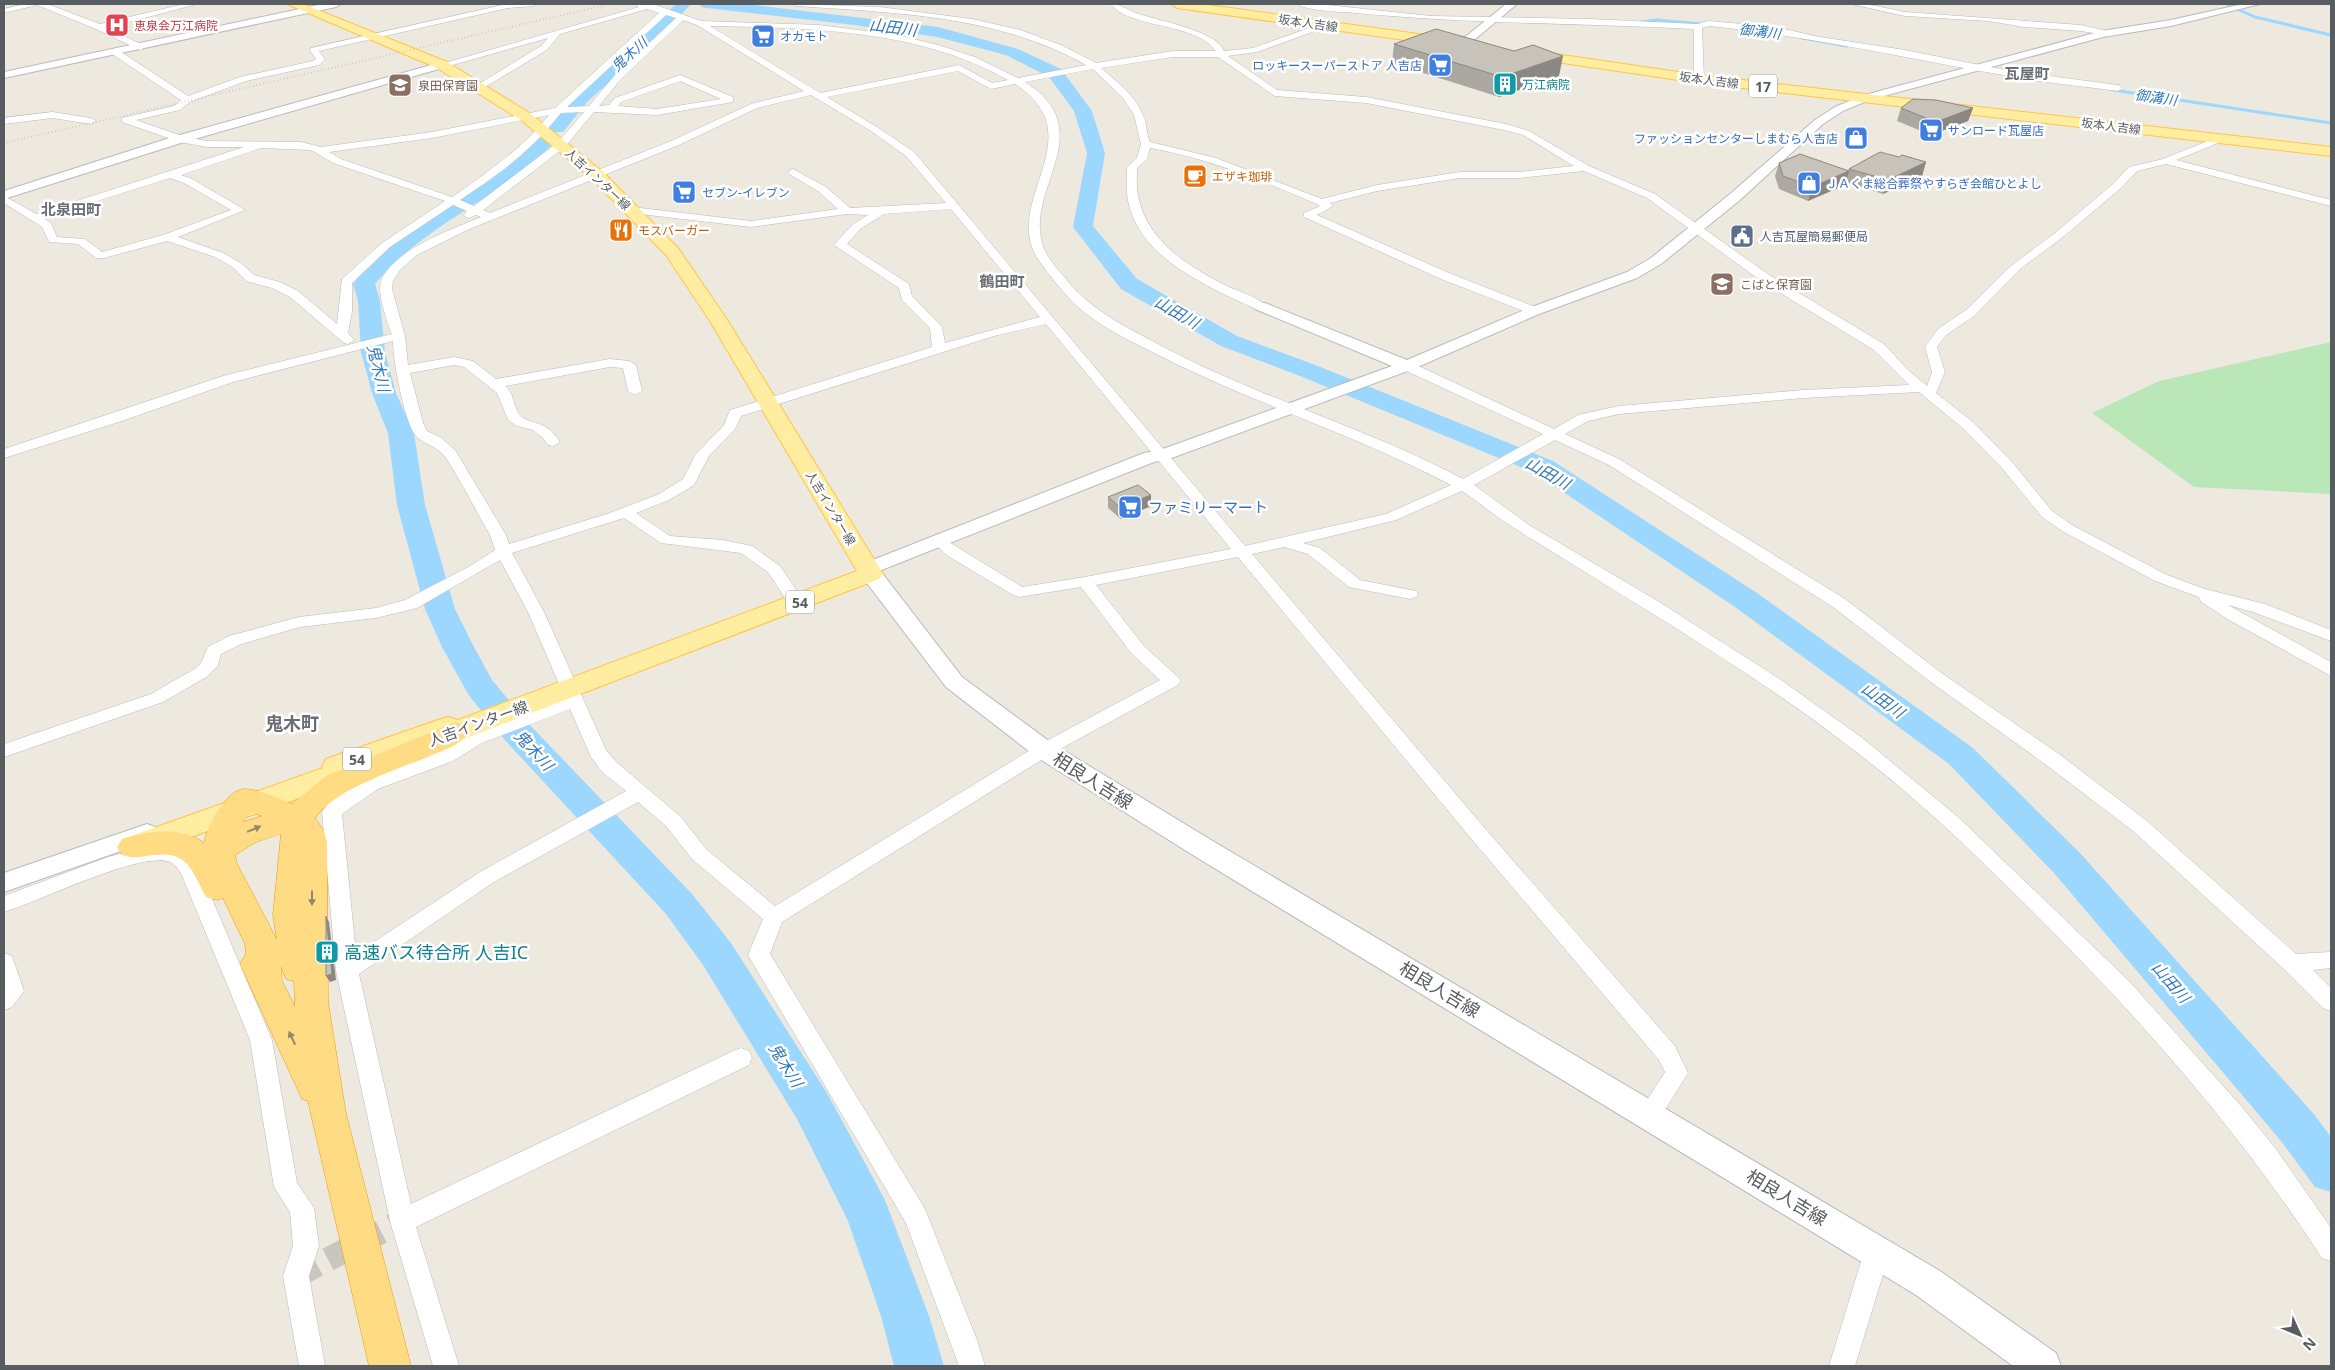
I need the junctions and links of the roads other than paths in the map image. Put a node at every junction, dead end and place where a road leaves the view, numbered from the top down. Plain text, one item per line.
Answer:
1 (34, 4) edge
2 (40, 4) edge
3 (193, 4) edge
4 (293, 4) edge
5 (336, 4) edge
6 (534, 4) edge
7 (797, 4) edge
8 (815, 4) edge
9 (1114, 4) edge
10 (1177, 4) edge
11 (1301, 4) edge
12 (1512, 4) edge
13 (1855, 4) edge
14 (2255, 4) edge
15 (507, 5) edge
16 (1200, 5) edge
17 (652, 6) edge
18 (312, 10) junction
19 (4, 11) edge
20 (682, 17) junction
21 (1493, 20) junction
22 (700, 22) junction
23 (1323, 25) junction
24 (99, 27) junction
25 (1698, 27) junction
26 (557, 32) junction
27 (2111, 33) junction
28 (374, 35) junction
29 (1463, 44) junction
30 (140, 47) junction
31 (1483, 47) edge
32 (115, 52) junction
33 (1512, 52) edge
34 (1220, 54) junction
35 (442, 64) junction
36 (1093, 67) junction
37 (1974, 67) junction
38 (4, 75) edge
39 (1699, 79) junction
40 (1017, 80) junction
41 (480, 87) junction
42 (2118, 88) dead end
43 (816, 94) junction
44 (1865, 98) junction
45 (187, 100) junction
46 (590, 108) junction
47 (613, 108) junction
48 (558, 110) junction
49 (526, 117) junction
50 (4, 121) edge
51 (91, 121) dead end
52 (543, 130) junction
53 (180, 138) junction
54 (2220, 139) junction
55 (1146, 144) junction
56 (259, 145) junction
57 (561, 145) junction
58 (319, 150) junction
59 (2331, 152) edge
60 (2166, 161) junction
61 (1585, 168) junction
62 (793, 172) dead end
63 (170, 175) junction
64 (597, 175) junction
65 (4, 195) edge
66 (4, 199) edge
67 (456, 202) junction
68 (1322, 202) junction
69 (2331, 203) edge
70 (954, 206) junction
71 (475, 210) junction
72 (632, 210) junction
73 (847, 211) junction
74 (881, 211) junction
75 (490, 217) junction
76 (36, 218) junction
77 (1695, 228) junction
78 (168, 237) junction
79 (438, 240) junction
80 (1260, 306) joint
81 (1534, 311) junction
82 (1049, 320) junction
83 (342, 332) junction
84 (399, 336) junction
85 (939, 349) junction
86 (337, 351) junction
87 (1403, 367) junction
88 (403, 370) junction
89 (493, 384) junction
90 (635, 391) dead end
91 (1924, 392) junction
92 (768, 403) junction
93 (1294, 409) junction
94 (1552, 436) junction
95 (554, 442) dead end
96 (4, 454) edge
97 (1162, 455) junction
98 (1465, 483) junction
99 (625, 512) junction
100 (1283, 543) junction
101 (944, 545) junction
102 (1243, 550) junction
103 (503, 551) junction
104 (869, 572) junction
105 (1085, 582) junction
106 (2199, 592) junction
107 (1410, 594) dead end
108 (793, 597) junction
109 (2331, 636) edge
110 (2331, 670) edge
111 (570, 690) junction
112 (466, 727) junction
113 (1044, 750) junction
114 (4, 751) edge
115 (638, 793) junction
116 (246, 804) junction
117 (297, 821) junction
118 (132, 847) junction
119 (218, 852) junction
120 (4, 883) edge
121 (4, 893) edge
122 (4, 904) edge
123 (774, 917) junction
124 (2331, 960) edge
125 (4, 962) edge
126 (2292, 963) junction
127 (347, 971) junction
128 (265, 980) junction
129 (4, 1001) edge
130 (2331, 1002) edge
131 (741, 1058) dead end
132 (328, 1114) junction
133 (1650, 1114) junction
134 (402, 1221) junction
135 (2331, 1249) edge
136 (1877, 1252) junction
137 (312, 1366) edge
138 (390, 1366) edge
139 (446, 1366) edge
140 (972, 1366) edge
141 (1842, 1366) edge
142 (2043, 1366) edge

1 - 19 street
2 - 24 street
3 - 24 street
4 - 18 main road, 人吉インター線
5 - 18 street
6 - 15 street
7 - 8 street
8 - 36 street
9 - 34 street
10 - 16 main road, 坂本人吉線
11 - 21 street
12 - 21 street
13 - 27 street
14 - 27 street
15 - 28 street
16 - 23 main road, 坂本人吉線
17 - 20 street
17 - 26 street
17 - 48 street
18 - 28 main road, 人吉インター線
18 - 30 street
20 - 22 street
20 - 46 street
21 - 25 street
21 - 29 street
22 - 40 street
22 - 43 street
23 - 29 main road, 坂本人吉線
23 - 34 street
24 - 30 street
25 - 37 street
25 - 39 street
26 - 35 street
26 - 41 street
27 - 37 street
28 - 35 main road, 人吉インター線
28 - 45 street
29 - 31 main road, 坂本人吉線
30 - 32 street
32 - 38 street
32 - 45 street
33 - 39 main road, 坂本人吉線 / 17
34 - 36 street
34 - 61 street
35 - 41 main road, 人吉インター線
35 - 53 street
36 - 40 street
36 - 55 street
37 - 42 street
37 - 44 street
39 - 44 main road, 坂本人吉線 / 17
40 - 43 street
40 - 93 street
41 - 49 main road, 人吉インター線
43 - 64 street
43 - 70 street
44 - 54 main road, 坂本人吉線 / 17
44 - 77 street
45 - 53 street
46 - 47 street
46 - 48 street
46 - 57 street
47 - 47 street
48 - 49 street
48 - 52 street
49 - 52 main road, 人吉インター線
49 - 58 street
50 - 51 street
52 - 57 main road, 人吉インター線
52 - 67 street
53 - 56 street
53 - 65 street
54 - 59 main road, 坂本人吉線 / 17
54 - 60 street
55 - 68 street
55 - 80 street
56 - 58 street
56 - 63 street
57 - 64 main road, 人吉インター線
57 - 71 street
58 - 67 street
60 - 69 street
60 - 91 street
61 - 68 street
61 - 77 street
62 - 73 street
63 - 76 street
63 - 78 street
64 - 72 main road, 人吉インター線
64 - 75 street
66 - 76 street
67 - 71 street
67 - 83 street
68 - 81 street
70 - 74 street
70 - 82 street
71 - 75 street
71 - 79 street
72 - 73 street
72 - 92 main road, 人吉インター線
73 - 74 street
74 - 85 street
75 - 79 street
76 - 78 street
77 - 81 street
77 - 91 street
78 - 83 street
79 - 84 street
80 - 87 street
81 - 87 street
82 - 85 street
82 - 97 street
83 - 86 street
84 - 86 street
84 - 88 street
85 - 92 street
86 - 96 street
87 - 93 street
87 - 94 street
88 - 89 street
88 - 103 street
89 - 90 street
89 - 95 street
91 - 94 street
91 - 106 street
92 - 99 street
92 - 104 main road, 人吉インター線
93 - 97 street
93 - 98 street
94 - 98 street
94 - 126 street
97 - 101 street
97 - 102 street
97 - 104 street
98 - 100 street
98 - 135 street
99 - 103 street
99 - 108 street
100 - 102 street
100 - 107 street
101 - 104 street
101 - 105 street
102 - 105 street
102 - 133 street
103 - 111 street
103 - 114 street
104 - 108 main road, 人吉インター線 / 54
104 - 111 main road, 人吉インター線 / 54
104 - 113 main road, 相良人吉線
105 - 113 street
106 - 109 street
106 - 110 street
108 - 111 main road, 人吉インター線 / 54
111 - 112 main road, 人吉インター線 / 54
111 - 115 street
112 - 116 main road, 人吉インター線 / 54
112 - 117 highway
112 - 127 street
113 - 123 street
113 - 133 main road, 相良人吉線
115 - 123 street
115 - 127 street
116 - 117 highway
116 - 118 main road, 人吉インター線 / 54
116 - 119 highway
116 - 120 street
119 -> 117 highway
117 -> 132 highway
118 - 121 street
118 - 128 highway
119 - 128 highway
122 - 137 street
123 - 140 street
124 - 126 street
125 - 129 street
126 - 130 street
127 - 134 street
132 -> 128 highway
131 - 134 street
132 - 138 highway
133 - 136 main road, 相良人吉線
134 - 139 street
136 - 141 street
136 - 142 main road, 相良人吉線

